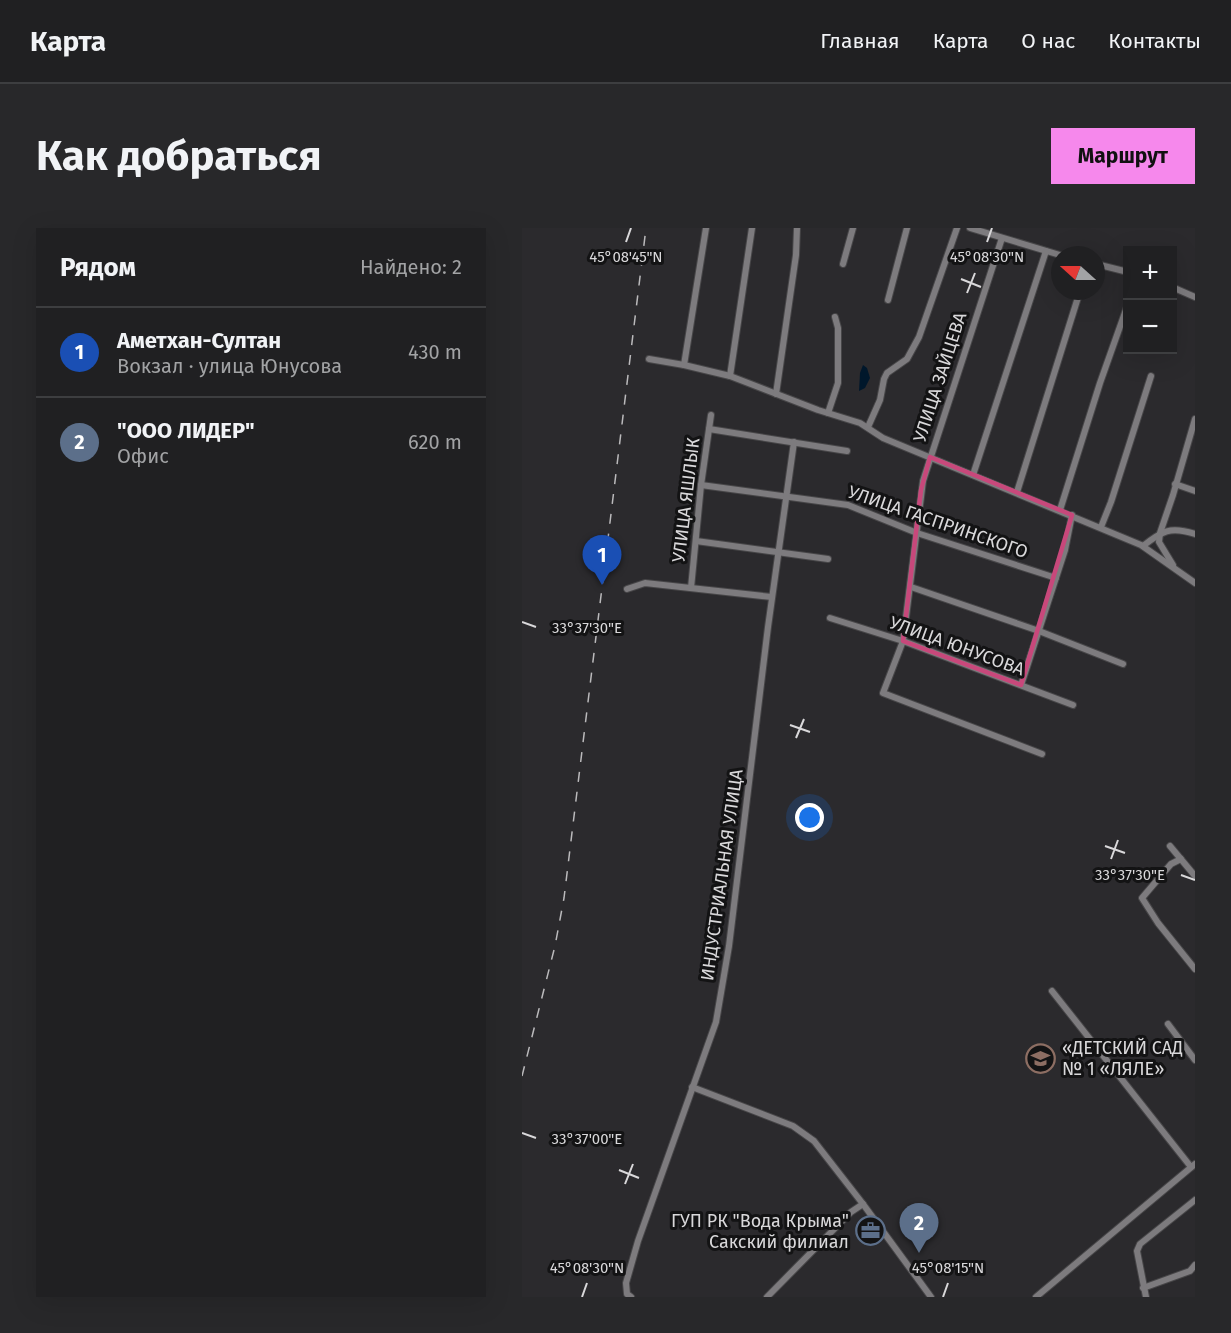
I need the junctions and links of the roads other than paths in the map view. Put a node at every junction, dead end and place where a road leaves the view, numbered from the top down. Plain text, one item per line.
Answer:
1 (706, 228) edge
2 (752, 228) edge
3 (797, 228) edge
4 (853, 228) edge
5 (907, 228) edge
6 (957, 228) edge
7 (970, 228) edge
8 (1002, 238) junction
9 (1046, 251) junction
10 (1051, 252) edge
11 (843, 264) dead end
12 (1105, 266) edge
13 (1123, 271) edge
14 (1177, 289) edge
15 (1195, 297) edge
16 (888, 300) dead end
17 (1077, 300) edge
18 (835, 317) dead end
19 (1123, 318) edge
20 (649, 359) dead end
21 (684, 365) junction
22 (1151, 375) dead end
23 (730, 376) junction
24 (776, 394) junction
25 (828, 413) junction
26 (711, 415) dead end
27 (1195, 419) edge
28 (868, 427) junction
29 (709, 429) junction
30 (794, 442) junction
31 (1187, 446) junction
32 (1195, 448) edge
33 (848, 451) dead end
34 (930, 457) junction
35 (973, 475) junction
36 (1175, 484) junction
37 (701, 485) junction
38 (1195, 491) edge
39 (1017, 492) junction
40 (786, 496) junction
41 (1060, 510) junction
42 (1072, 515) junction
43 (1101, 527) junction
44 (917, 533) junction
45 (1160, 533) junction
46 (1195, 534) edge
47 (696, 541) junction
48 (1143, 546) junction
49 (778, 552) junction
50 (828, 559) dead end
51 (1175, 568) junction
52 (1056, 578) junction
53 (1195, 583) edge
54 (910, 587) junction
55 (691, 588) junction
56 (627, 589) dead end
57 (772, 597) junction
58 (830, 618) dead end
59 (1039, 631) junction
60 (903, 640) junction
61 (1123, 664) dead end
62 (1021, 685) junction
63 (1073, 705) dead end
64 (1042, 754) dead end
65 (1170, 846) dead end
66 (1181, 859) junction
67 (1195, 876) edge
68 (1195, 969) edge
69 (1052, 991) dead end
70 (1168, 1024) dead end
71 (1195, 1060) edge
72 (692, 1088) junction
73 (1193, 1165) edge
74 (1195, 1200) edge
75 (864, 1203) junction
76 (1195, 1265) edge
77 (1143, 1288) junction
78 (630, 1297) edge
79 (767, 1297) edge
80 (931, 1297) edge
81 (1036, 1297) edge
82 (1146, 1297) edge

1 - 21 street
2 - 23 street
3 - 24 street
4 - 11 street
5 - 16 street
6 - 28 street
7 - 8 street
8 - 9 street
8 - 34 street, УЛИЦА ЗАЙЦЕВА
9 - 10 street
9 - 35 street
12 - 13 street
14 - 15 street
17 - 39 street
18 - 25 street
19 - 41 street
20 - 21 street
21 - 23 street
22 - 43 street
23 - 24 street
24 - 25 street
25 - 28 street
26 - 29 street, УЛИЦА ЯШЛЫК
27 - 31 street
28 - 34 street
29 - 30 street
29 - 37 street, УЛИЦА ЯШЛЫК
30 - 33 street
30 - 40 street, ИНДУСТРИАЛЬНАЯ УЛИЦА
31 - 32 street
31 - 36 street
34 - 35 street
34 - 44 street, УЛИЦА ЗАЙЦЕВА
35 - 39 street
36 - 38 street
36 - 45 street
37 - 40 street, УЛИЦА ГАСПРИНСКОГО
37 - 47 street, УЛИЦА ЯШЛЫК
39 - 41 street
40 - 44 street, УЛИЦА ГАСПРИНСКОГО
40 - 49 street, ИНДУСТРИАЛЬНАЯ УЛИЦА
41 - 42 street
42 - 43 street
42 - 52 street
43 - 48 street
44 - 52 street, УЛИЦА ГАСПРИНСКОГО
44 - 54 street, УЛИЦА ЗАЙЦЕВА
45 - 46 street
45 - 48 street
45 - 51 street
47 - 49 street
47 - 55 street, УЛИЦА ЯШЛЫК
48 - 51 street
49 - 50 street
49 - 57 street, ИНДУСТРИАЛЬНАЯ УЛИЦА
51 - 53 street
52 - 59 street
54 - 59 street
54 - 60 street, УЛИЦА ЗАЙЦЕВА
55 - 56 street
55 - 57 street
57 - 72 street, ИНДУСТРИАЛЬНАЯ УЛИЦА
58 - 60 street, УЛИЦА ЮНУСОВА
59 - 61 street
59 - 62 street
60 - 62 street, УЛИЦА ЮНУСОВА
60 - 64 street, УЛИЦА ЗАЙЦЕВА
62 - 63 street, УЛИЦА ЮНУСОВА
65 - 66 street
66 - 67 street
66 - 68 street
69 - 73 street
70 - 71 street
72 - 75 street
72 - 78 street, ИНДУСТРИАЛЬНАЯ УЛИЦА
73 - 81 street
74 - 77 street
75 - 79 street
75 - 80 street
76 - 77 street
77 - 82 street

